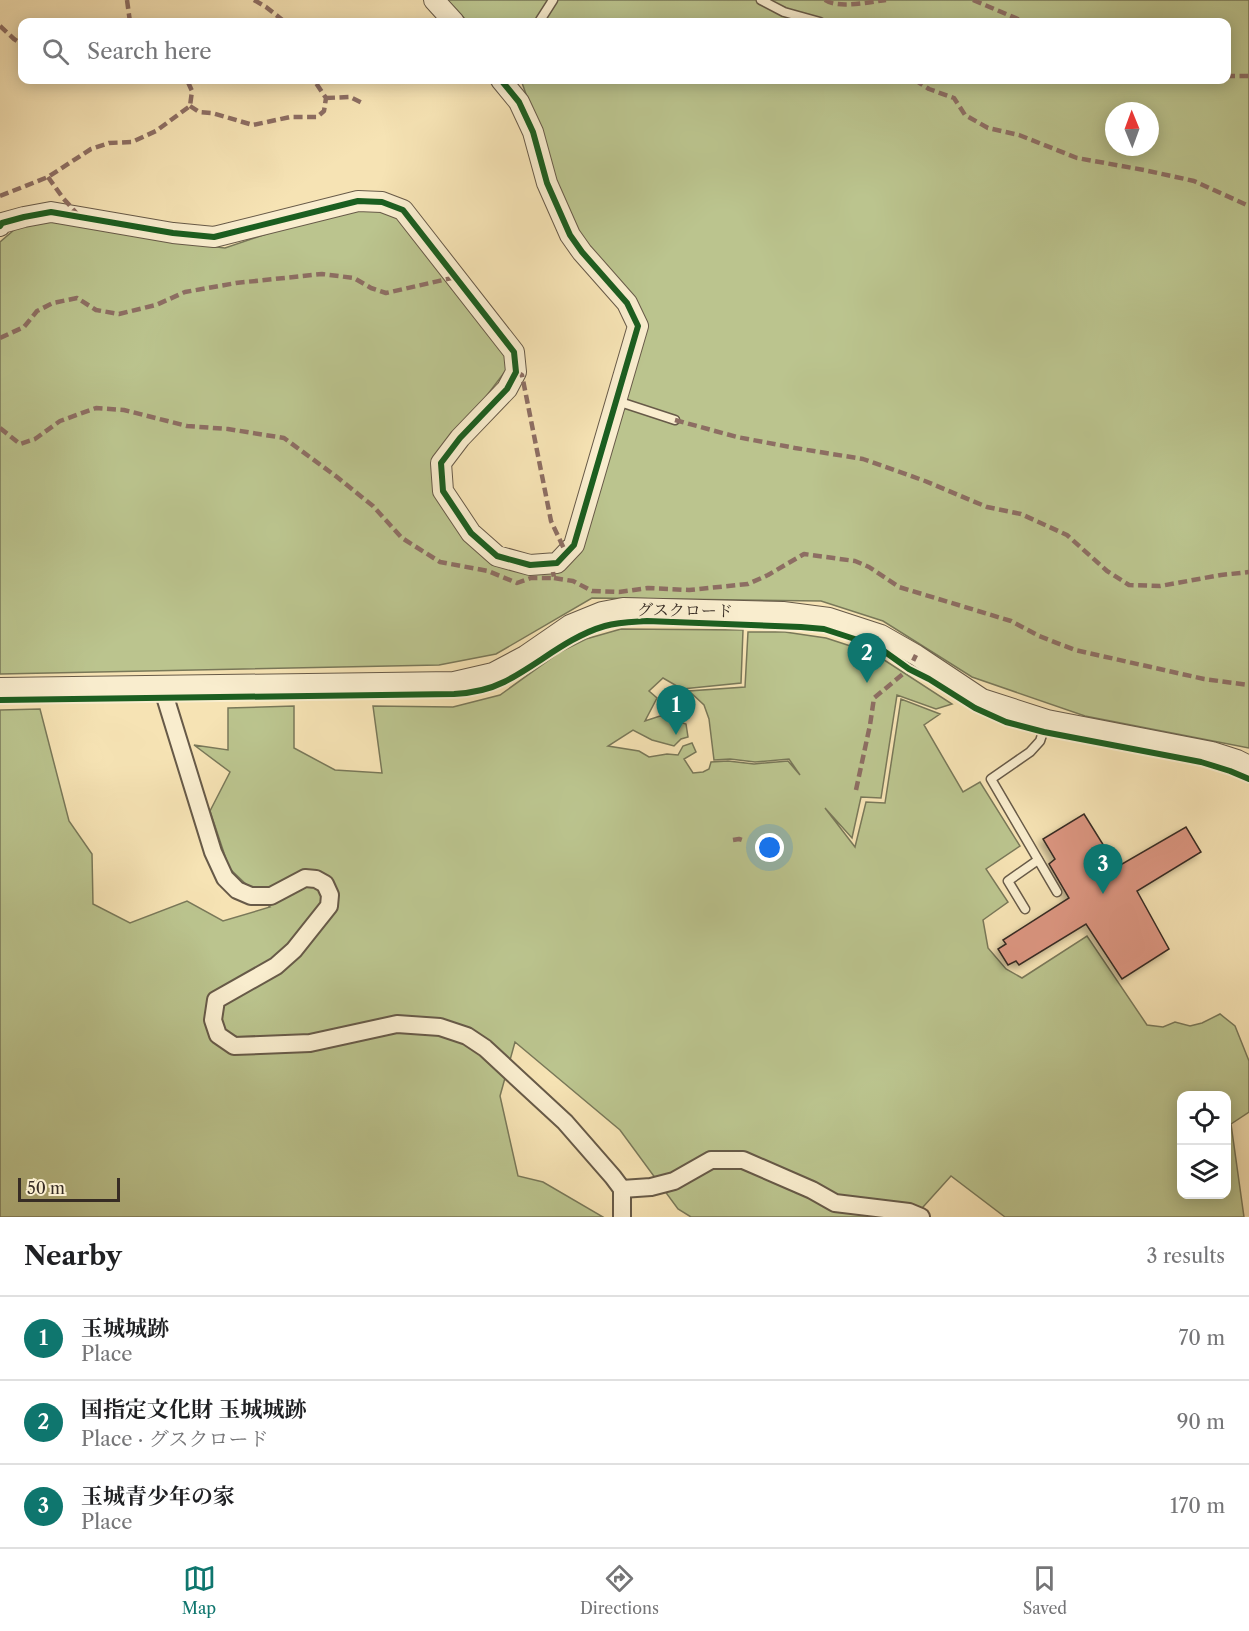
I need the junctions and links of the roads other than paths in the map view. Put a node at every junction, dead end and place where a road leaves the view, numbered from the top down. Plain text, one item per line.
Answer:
1 (434, 0) edge
2 (553, 0) edge
3 (761, 0) edge
4 (450, 18) edge
5 (542, 18) edge
6 (806, 18) edge
7 (505, 84) edge
8 (0, 226) edge
9 (617, 401) junction
10 (675, 420) dead end
11 (162, 687) junction
12 (0, 688) edge
13 (1047, 720) junction
14 (1249, 766) edge
15 (1038, 860) junction
16 (1057, 892) dead end
17 (1025, 909) dead end
18 (622, 1189) junction
19 (622, 1217) edge
20 (921, 1217) edge

1 - 4 street
2 - 5 lane
3 - 6 lane
7 - 9 street
8 - 9 street
9 - 10 lane
11 - 12 street, グスクロード
11 - 13 street, グスクロード
11 - 18 street
13 - 14 street, グスクロード
13 - 15 lane
15 - 16 lane
15 - 17 lane
18 - 19 street
18 - 20 street

